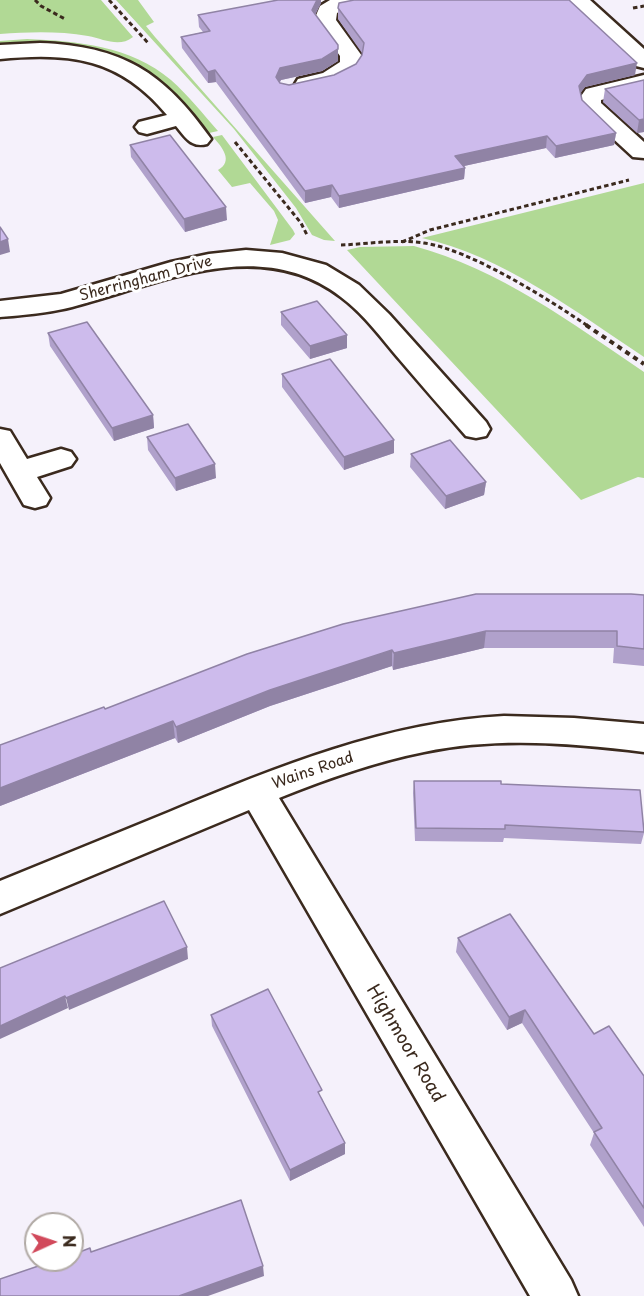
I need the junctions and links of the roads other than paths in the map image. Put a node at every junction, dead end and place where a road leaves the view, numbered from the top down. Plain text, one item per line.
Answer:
1 (369, 0) edge
2 (578, 0) edge
3 (0, 52) edge
4 (644, 61) edge
5 (644, 81) edge
6 (289, 87) edge
7 (181, 118) junction
8 (147, 127) dead end
9 (199, 139) dead end
10 (641, 152) dead end
11 (0, 309) edge
12 (476, 429) dead end
13 (0, 438) edge
14 (61, 459) dead end
15 (20, 472) junction
16 (34, 498) dead end
17 (644, 738) edge
18 (256, 791) junction
19 (0, 898) edge
20 (553, 1295) edge

1 - 6 street
2 - 4 street
3 - 7 street
5 - 10 street
7 - 8 street
7 - 9 street
11 - 12 street, Sherringham Drive
13 - 15 street
14 - 15 street
15 - 16 street
17 - 18 street, Wains Road
18 - 19 street, Wains Road
18 - 20 street, Highmoor Road

